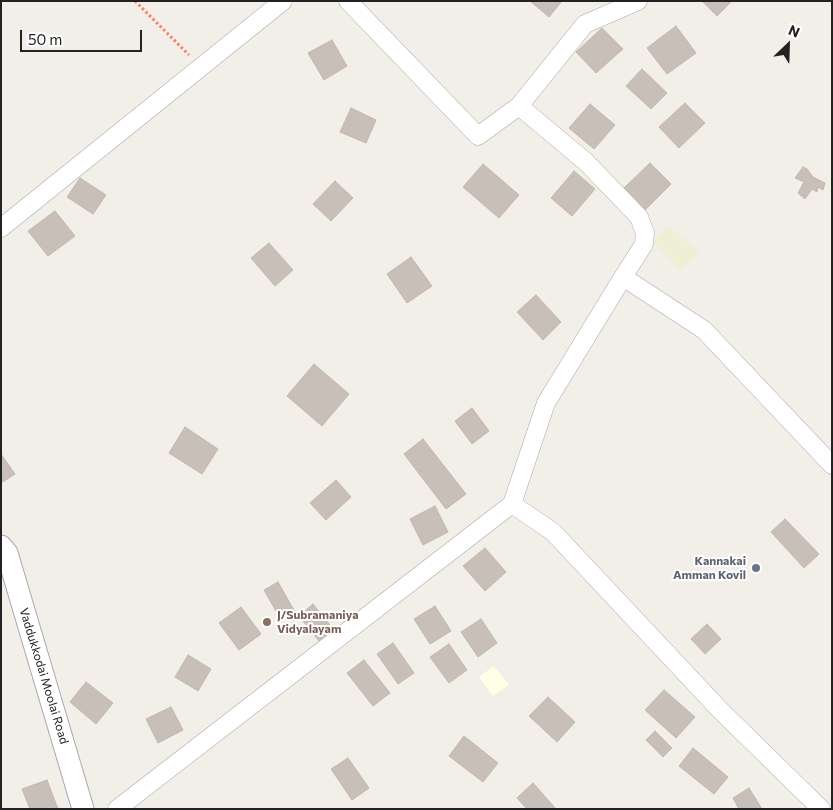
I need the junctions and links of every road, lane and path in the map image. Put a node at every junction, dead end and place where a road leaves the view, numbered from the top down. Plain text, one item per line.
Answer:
1 (135, 1) edge
2 (282, 1) edge
3 (348, 1) edge
4 (638, 1) edge
5 (201, 67) junction
6 (519, 106) junction
7 (1, 228) edge
8 (623, 277) junction
9 (832, 465) edge
10 (512, 504) junction
11 (1, 546) edge
12 (83, 809) edge
13 (118, 809) edge
14 (820, 809) edge

1 - 5 path
2 - 5 street
3 - 6 street
4 - 6 street
5 - 7 street
6 - 8 street
8 - 9 street
8 - 10 street
10 - 13 street
10 - 14 street
11 - 12 street, Vaddukkodai Moolai Road

